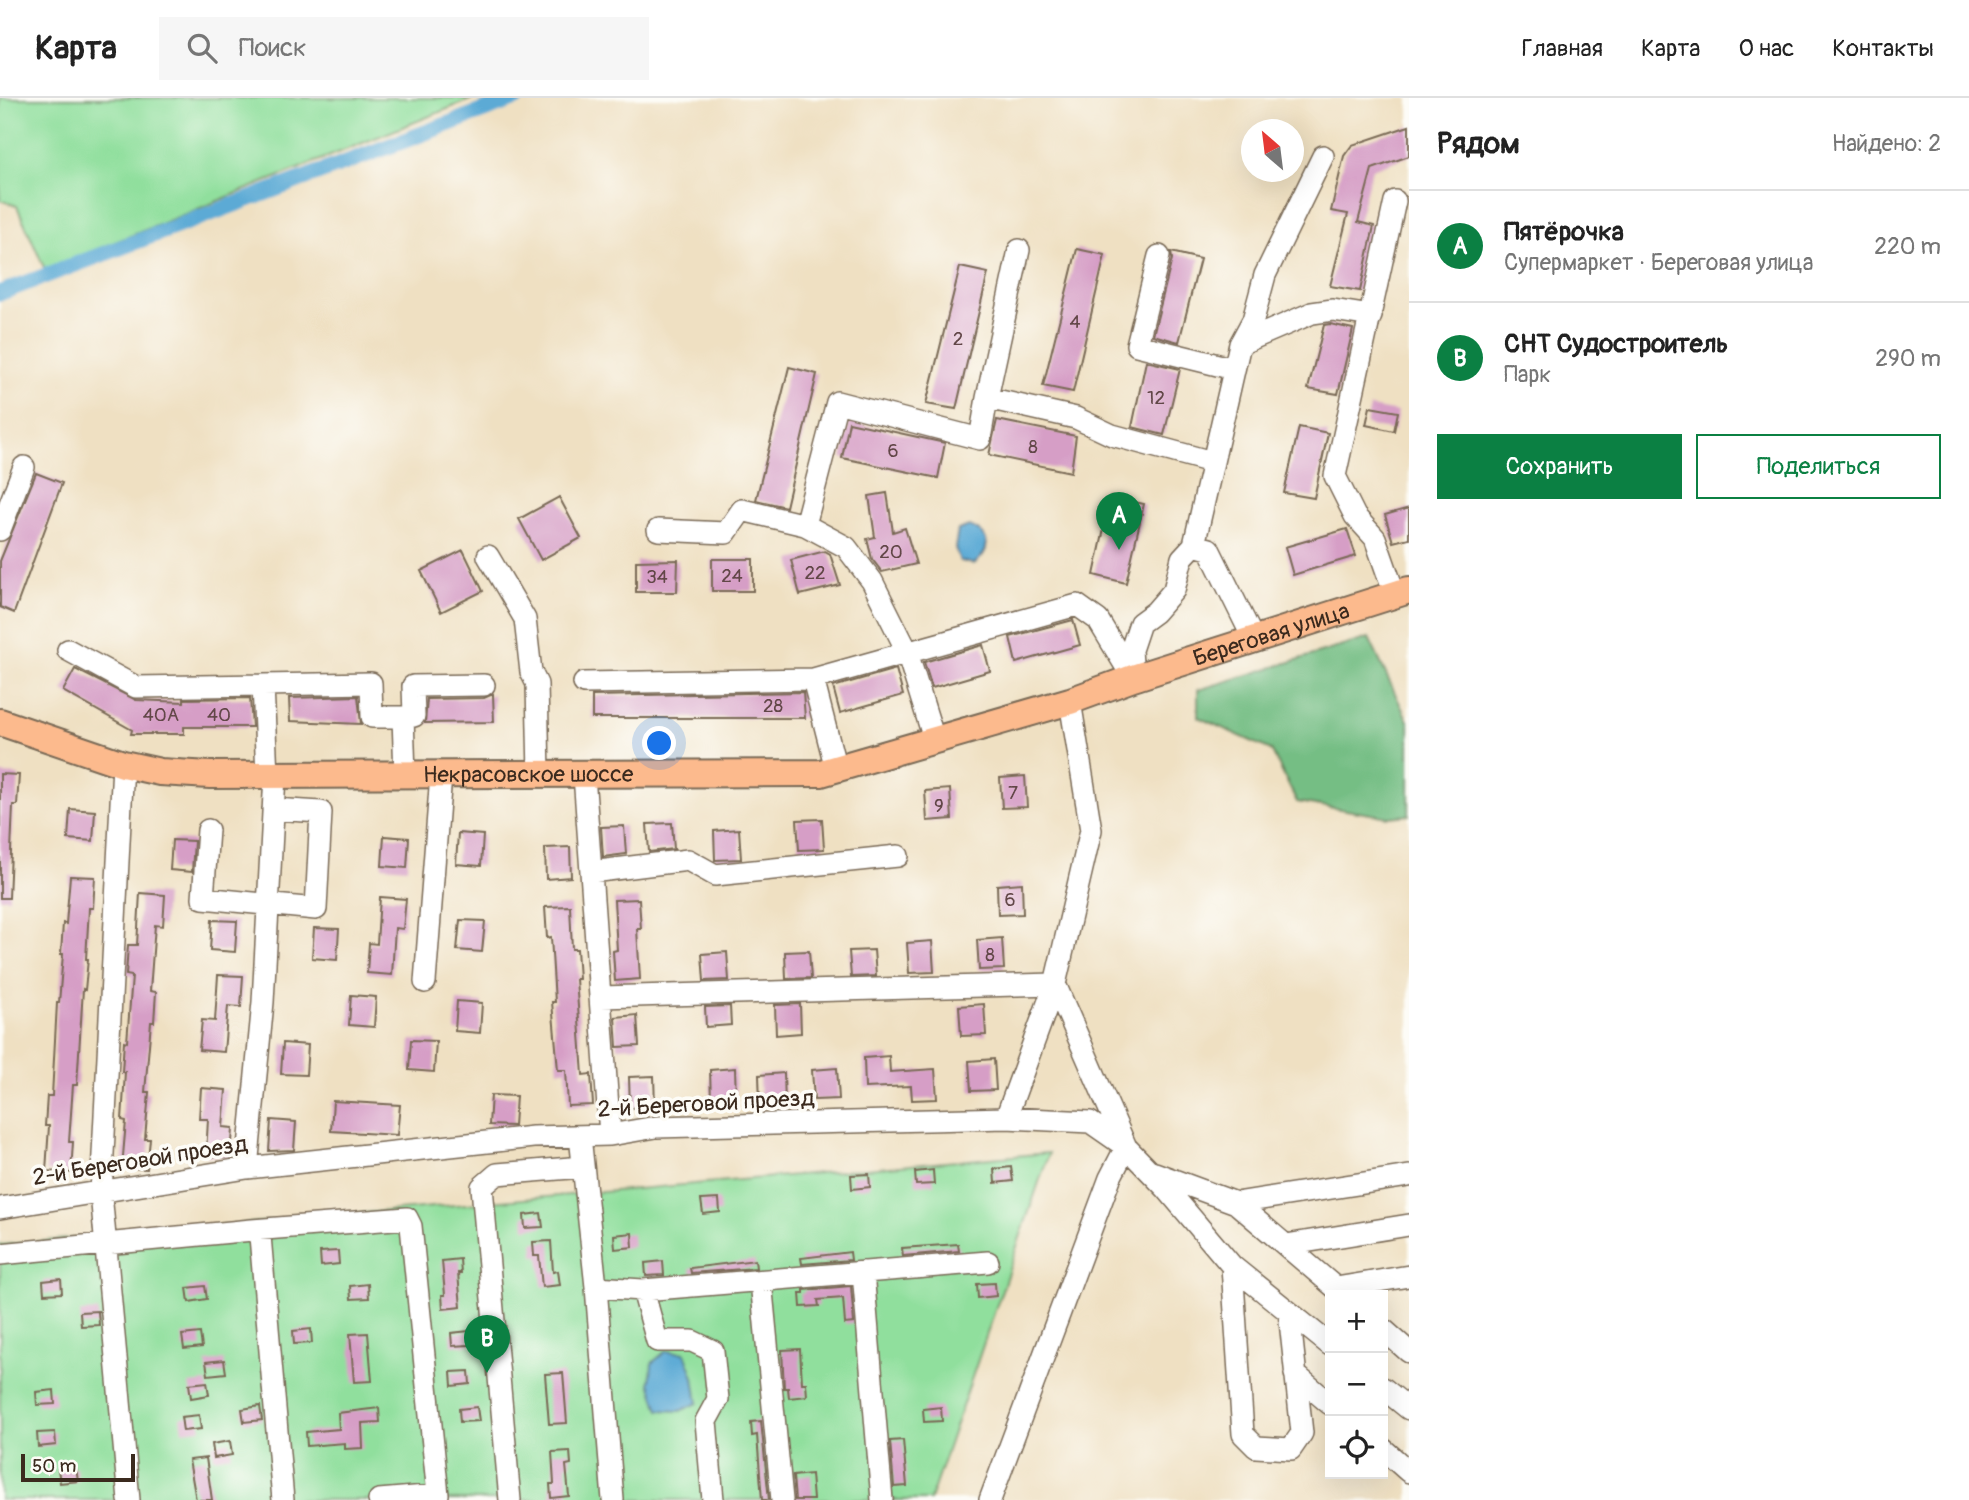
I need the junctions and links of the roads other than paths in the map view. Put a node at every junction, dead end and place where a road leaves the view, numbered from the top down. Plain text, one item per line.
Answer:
1 (1323, 156) dead end
2 (1395, 201) dead end
3 (1019, 250) dead end
4 (1159, 256) dead end
5 (1371, 316) junction
6 (1240, 344) junction
7 (1234, 369) junction
8 (987, 398) junction
9 (1212, 462) junction
10 (24, 467) dead end
11 (805, 525) junction
12 (0, 530) edge
13 (658, 530) dead end
14 (1194, 545) junction
15 (488, 556) dead end
16 (1402, 592) edge
17 (1254, 640) junction
18 (68, 650) dead end
19 (908, 653) junction
20 (1133, 678) junction
21 (813, 679) junction
22 (584, 683) dead end
23 (263, 685) junction
24 (484, 685) dead end
25 (1070, 701) junction
26 (403, 716) junction
27 (0, 722) edge
28 (934, 739) junction
29 (123, 764) junction
30 (836, 769) junction
31 (271, 775) junction
32 (405, 775) junction
33 (441, 775) junction
34 (539, 775) junction
35 (584, 775) junction
36 (273, 809) junction
37 (208, 830) dead end
38 (898, 856) dead end
39 (591, 872) junction
40 (268, 905) junction
41 (425, 982) dead end
42 (1055, 984) junction
43 (601, 997) junction
44 (1006, 1118) junction
45 (610, 1135) junction
46 (580, 1136) junction
47 (1126, 1147) junction
48 (583, 1167) junction
49 (247, 1168) junction
50 (1149, 1171) junction
51 (1409, 1176) edge
52 (101, 1193) junction
53 (1236, 1202) junction
54 (0, 1208) edge
55 (1409, 1225) edge
56 (252, 1230) junction
57 (106, 1245) junction
58 (1286, 1245) junction
59 (0, 1254) edge
60 (988, 1262) dead end
61 (1232, 1266) junction
62 (863, 1272) junction
63 (1409, 1276) edge
64 (761, 1281) junction
65 (596, 1287) junction
66 (642, 1290) junction
67 (1338, 1290) edge
68 (1349, 1290) edge
69 (1289, 1312) junction
70 (1409, 1327) edge
71 (1388, 1330) edge
72 (1388, 1334) edge
73 (1325, 1341) edge
74 (1409, 1352) edge
75 (1295, 1374) junction
76 (1388, 1392) edge
77 (1325, 1400) edge
78 (1409, 1409) edge
79 (1388, 1453) edge
80 (1409, 1472) edge
81 (438, 1497) edge
82 (129, 1500) edge
83 (283, 1500) edge
84 (379, 1500) edge
85 (510, 1500) edge
86 (613, 1500) edge
87 (713, 1500) edge
88 (782, 1500) edge
89 (883, 1500) edge
90 (990, 1500) edge

1 - 6 street
2 - 5 street
3 - 8 street
4 - 7 street
5 - 6 street
5 - 16 street
6 - 7 street
7 - 9 street
8 - 9 street
8 - 11 street
9 - 14 street
10 - 12 street
11 - 13 street
11 - 19 street
14 - 17 street
14 - 20 street
15 - 34 street
16 - 17 main road, Береговая улица
17 - 20 main road, Береговая улица
18 - 23 street
19 - 20 street
19 - 21 street
19 - 28 street
20 - 25 main road, Некрасовское шоссе
21 - 22 street
21 - 30 street
23 - 26 street
23 - 31 street
24 - 26 street
25 - 28 main road, Некрасовское шоссе
25 - 42 street
26 - 32 street
27 - 29 main road, Некрасовское шоссе
28 - 30 main road, Некрасовское шоссе
29 - 31 main road, Некрасовское шоссе
29 - 52 street
30 - 35 main road, Некрасовское шоссе
31 - 32 main road, Некрасовское шоссе
31 - 36 street
32 - 33 main road, Некрасовское шоссе
33 - 34 main road, Некрасовское шоссе
33 - 41 street
34 - 35 main road, Некрасовское шоссе
35 - 39 street
36 - 40 street
36 - 40 street
37 - 40 street
38 - 39 street
39 - 43 street
40 - 49 street
42 - 43 street
42 - 44 street
42 - 47 street
43 - 45 street
44 - 45 street, 2-й Береговой проезд
44 - 47 street, 2-й Береговой проезд
45 - 46 street, 2-й Береговой проезд
46 - 48 street
46 - 49 street, 2-й Береговой проезд
47 - 50 street, 2-й Береговой проезд
47 - 90 street
48 - 65 street
48 - 85 street
49 - 52 street, 2-й Береговой проезд
50 - 53 street
50 - 61 street, 2-й Береговой проезд
51 - 53 street
52 - 54 street, 2-й Береговой проезд
52 - 57 street
53 - 58 street
55 - 58 street
56 - 57 street
56 - 81 street
56 - 83 street
57 - 59 street
57 - 82 street
58 - 67 street
60 - 62 street
61 - 69 street, 2-й Береговой проезд
61 - 75 street
62 - 64 street
62 - 89 street
63 - 68 street
64 - 66 street
64 - 88 street
65 - 66 street
65 - 86 street
66 - 87 street
69 - 73 street, 2-й Береговой проезд
69 - 75 street
70 - 71 street
72 - 74 street
75 - 77 street
76 - 78 street
79 - 80 street
81 - 84 street

